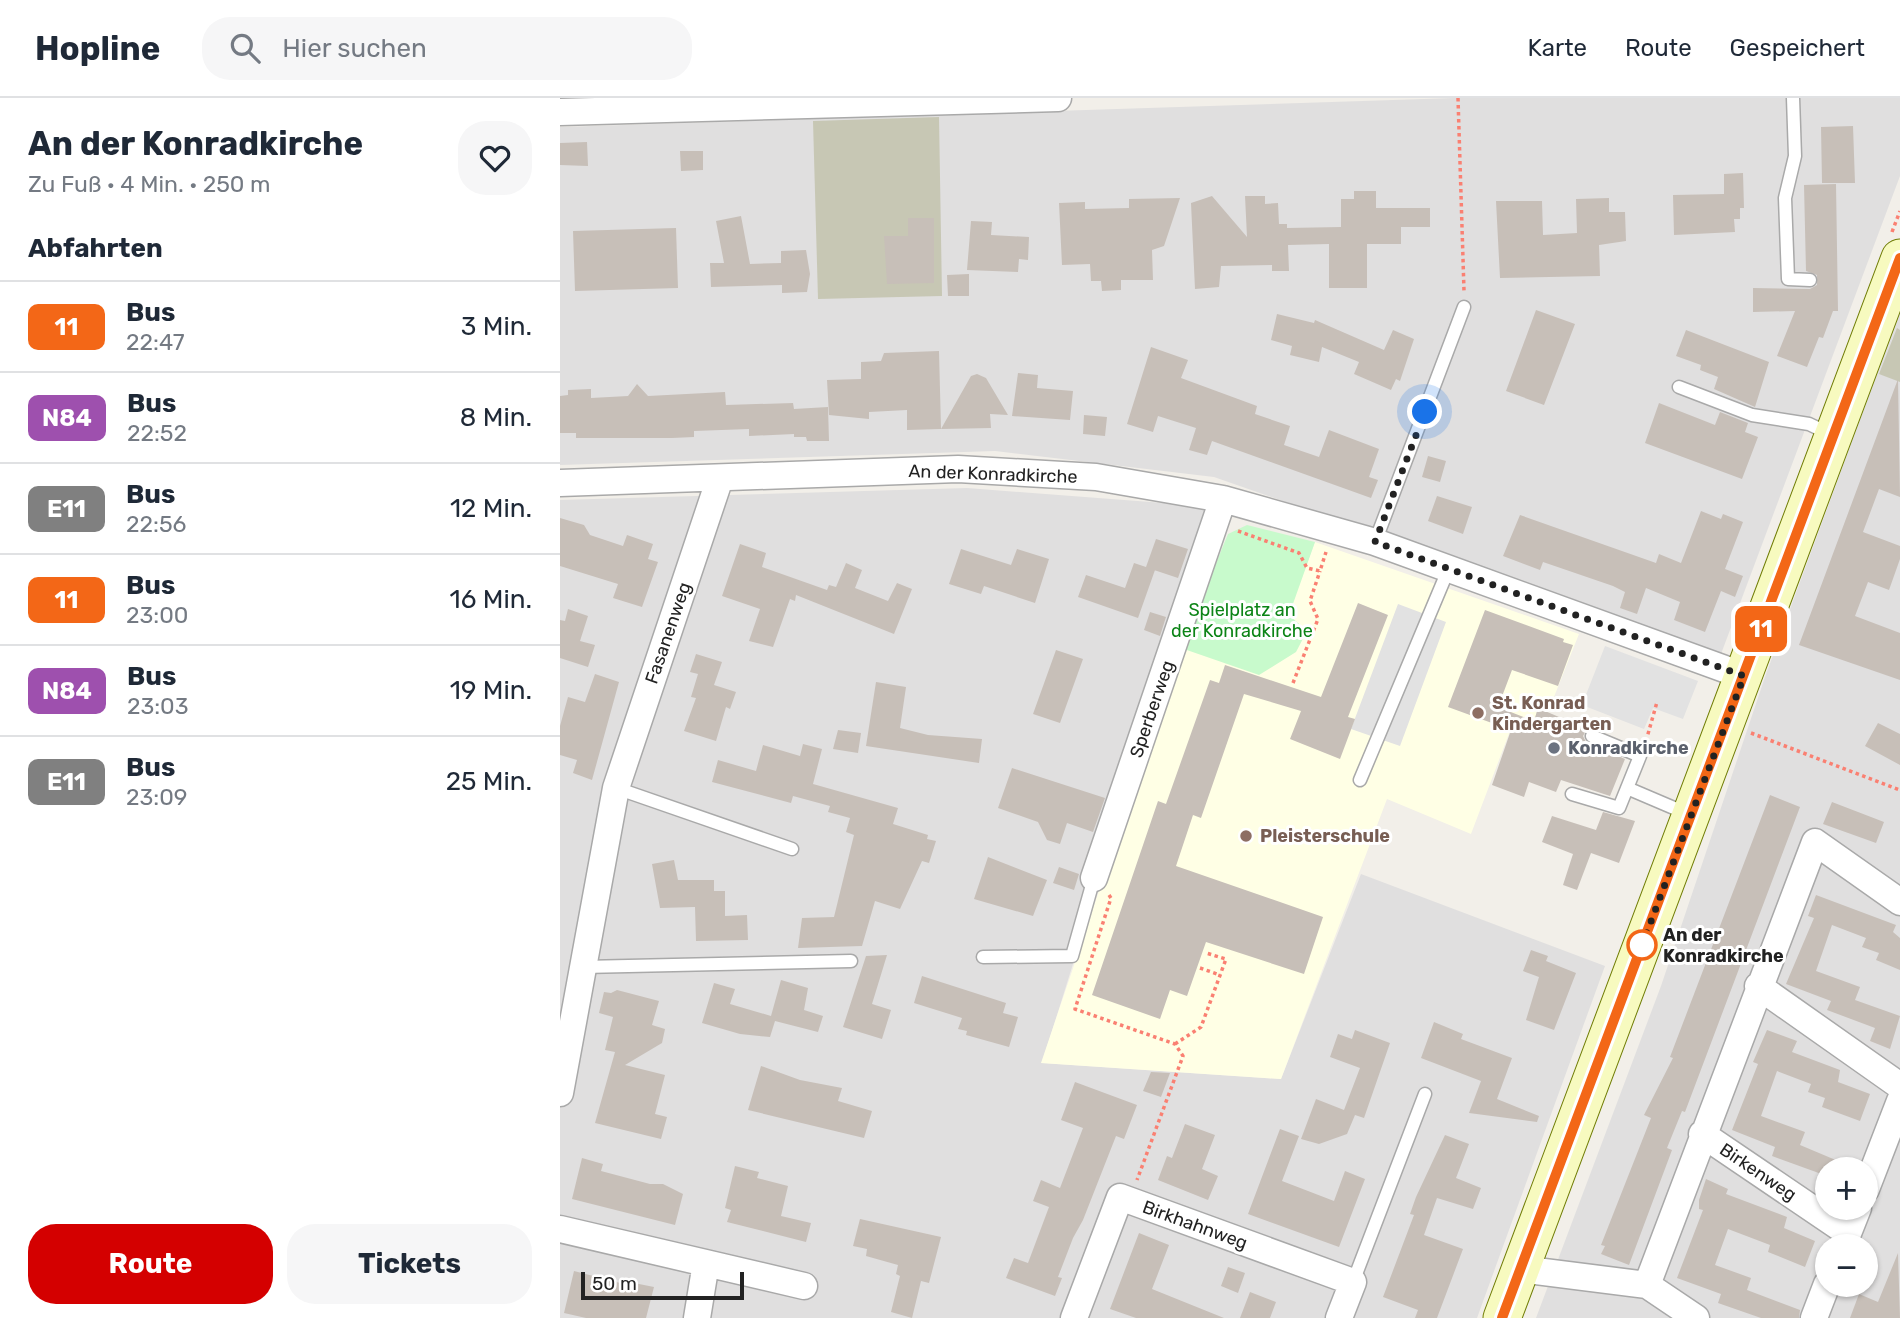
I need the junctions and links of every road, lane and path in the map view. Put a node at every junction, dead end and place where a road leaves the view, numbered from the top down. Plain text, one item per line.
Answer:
1 (1058, 98) edge
2 (1458, 98) edge
3 (1793, 98) edge
4 (560, 112) edge
5 (1900, 258) edge
6 (1810, 280) dead end
7 (1464, 307) joint
8 (1679, 387) dead end
9 (1834, 435) junction
10 (720, 478) junction
11 (560, 484) edge
12 (1219, 510) junction
13 (1332, 530) junction
14 (1375, 542) junction
15 (1449, 568) junction
16 (1320, 571) junction
17 (1744, 676) junction
18 (1293, 683) dead end
19 (1657, 702) dead end
20 (1726, 723) junction
21 (1591, 736) dead end
22 (1640, 756) junction
23 (1360, 780) dead end
24 (616, 788) junction
25 (1627, 788) junction
26 (1900, 790) edge
27 (1572, 793) dead end
28 (1691, 815) junction
29 (792, 849) dead end
30 (1094, 878) junction
31 (1900, 902) edge
32 (1206, 953) dead end
33 (983, 957) dead end
34 (850, 961) dead end
35 (583, 967) junction
36 (1200, 968) dead end
37 (1220, 975) junction
38 (1758, 986) junction
39 (1175, 1044) junction
40 (1900, 1086) edge
41 (560, 1093) edge
42 (1425, 1094) dead end
43 (1900, 1101) edge
44 (1702, 1134) junction
45 (1878, 1158) edge
46 (1120, 1197) junction
47 (560, 1229) edge
48 (1839, 1234) edge
49 (706, 1263) junction
50 (1521, 1266) junction
51 (1353, 1282) junction
52 (1647, 1285) junction
53 (804, 1286) dead end
54 (1822, 1297) edge
55 (697, 1318) edge
56 (1074, 1318) edge
57 (1339, 1318) edge
58 (1502, 1318) edge
59 (1696, 1318) edge
60 (1814, 1318) edge

1 - 4 street
2 - 7 path
3 - 6 lane
5 - 9 street
7 - 14 lane
8 - 9 lane
9 - 17 street
10 - 11 street, An der Konradkirche
10 - 12 street, An der Konradkirche
10 - 24 street, Fasanenweg
12 - 13 street, An der Konradkirche
12 - 16 path
12 - 30 street, Sperberweg
13 - 14 street, An der Konradkirche
13 - 16 path
14 - 15 street, An der Konradkirche
15 - 17 street, An der Konradkirche
15 - 23 lane
16 - 18 path
17 - 20 street
19 - 22 path
20 - 26 path
20 - 28 street
21 - 22 lane
22 - 25 lane
24 - 29 lane
24 - 35 street, Fasanenweg
25 - 27 lane
25 - 28 lane
28 - 50 street
30 - 33 lane
30 - 39 path
31 - 38 street, Birkenweg
32 - 37 path
34 - 35 lane
35 - 41 street, Fasanenweg
36 - 37 path
37 - 39 path
38 - 40 street
38 - 44 street, Birkenweg
39 - 46 path
42 - 51 lane
43 - 45 street
44 - 48 street, Birkenweg
44 - 52 street, Birkenweg
46 - 51 street, Birkhahnweg
46 - 56 street, Birkhahnweg
47 - 49 street
49 - 53 street
49 - 55 street
50 - 52 street
50 - 58 street
51 - 57 street
52 - 59 street
54 - 60 street

